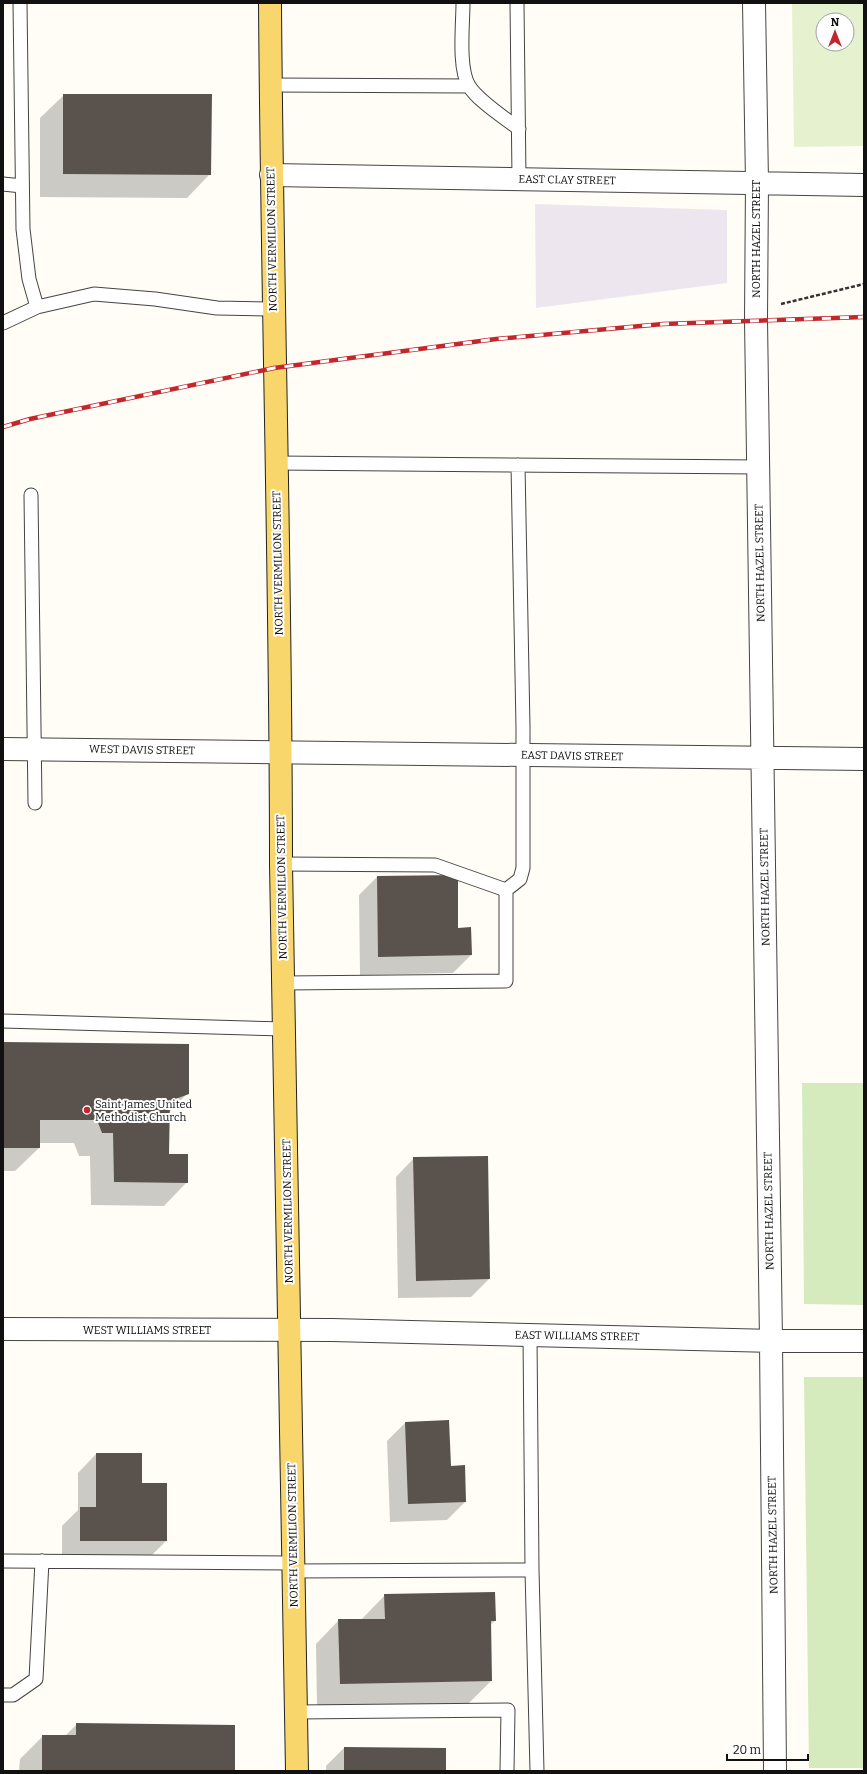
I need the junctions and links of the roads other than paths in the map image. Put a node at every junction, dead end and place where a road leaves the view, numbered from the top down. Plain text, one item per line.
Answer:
1 (20, 3) edge
2 (270, 3) edge
3 (463, 3) edge
4 (517, 3) edge
5 (754, 3) edge
6 (271, 85) junction
7 (469, 86) junction
8 (519, 129) junction
9 (271, 175) junction
10 (519, 179) junction
11 (757, 182) junction
12 (3, 184) edge
13 (864, 185) edge
14 (22, 186) junction
15 (37, 307) junction
16 (273, 309) junction
17 (3, 323) edge
18 (276, 463) junction
19 (518, 465) junction
20 (759, 467) junction
21 (31, 495) dead end
22 (3, 749) edge
23 (34, 749) junction
24 (281, 751) junction
25 (523, 756) junction
26 (763, 759) junction
27 (864, 759) edge
28 (35, 803) dead end
29 (281, 864) junction
30 (506, 890) junction
31 (284, 983) junction
32 (3, 1021) edge
33 (284, 1029) junction
34 (3, 1329) edge
35 (290, 1331) junction
36 (530, 1335) junction
37 (771, 1341) junction
38 (864, 1341) edge
39 (3, 1561) edge
40 (42, 1561) junction
41 (294, 1567) junction
42 (532, 1570) junction
43 (3, 1695) edge
44 (296, 1712) junction
45 (297, 1771) edge
46 (507, 1771) edge
47 (537, 1771) edge
48 (775, 1771) edge

1 - 14 lane
2 - 6 main road, NORTH VERMILION STREET
3 - 7 lane
4 - 8 lane
5 - 11 street, NORTH HAZEL STREET
6 - 7 lane
6 - 9 main road, NORTH VERMILION STREET
7 - 8 lane
8 - 10 lane
9 - 10 street, EAST CLAY STREET
9 - 16 main road, NORTH VERMILION STREET
10 - 11 street, EAST CLAY STREET
11 - 13 street, EAST CLAY STREET
11 - 20 street, NORTH HAZEL STREET
12 - 14 lane
14 - 15 lane
15 - 16 lane
15 - 17 lane
16 - 18 main road, NORTH VERMILION STREET
18 - 19 lane
18 - 24 main road, NORTH VERMILION STREET
19 - 20 lane
19 - 25 lane
20 - 26 street, NORTH HAZEL STREET
21 - 23 lane
22 - 23 street, WEST DAVIS STREET
23 - 24 street, WEST DAVIS STREET
23 - 28 lane
24 - 25 street, EAST DAVIS STREET
24 - 29 main road, NORTH VERMILION STREET
25 - 26 street, EAST DAVIS STREET
25 - 30 lane
26 - 27 street, EAST DAVIS STREET
26 - 37 street, NORTH HAZEL STREET
29 - 30 lane
29 - 31 main road, NORTH VERMILION STREET
30 - 31 lane
31 - 33 main road, NORTH VERMILION STREET
32 - 33 lane
33 - 35 main road, NORTH VERMILION STREET
34 - 35 street, WEST WILLIAMS STREET
35 - 36 street, EAST WILLIAMS STREET
35 - 41 main road, NORTH VERMILION STREET
36 - 37 street, EAST WILLIAMS STREET
36 - 42 lane
37 - 38 street, EAST WILLIAMS STREET
37 - 48 street, NORTH HAZEL STREET
39 - 40 lane
40 - 41 lane
40 - 43 lane
41 - 42 lane
41 - 44 main road, NORTH VERMILION STREET
42 - 47 lane
44 - 45 main road, NORTH VERMILION STREET
44 - 46 lane

